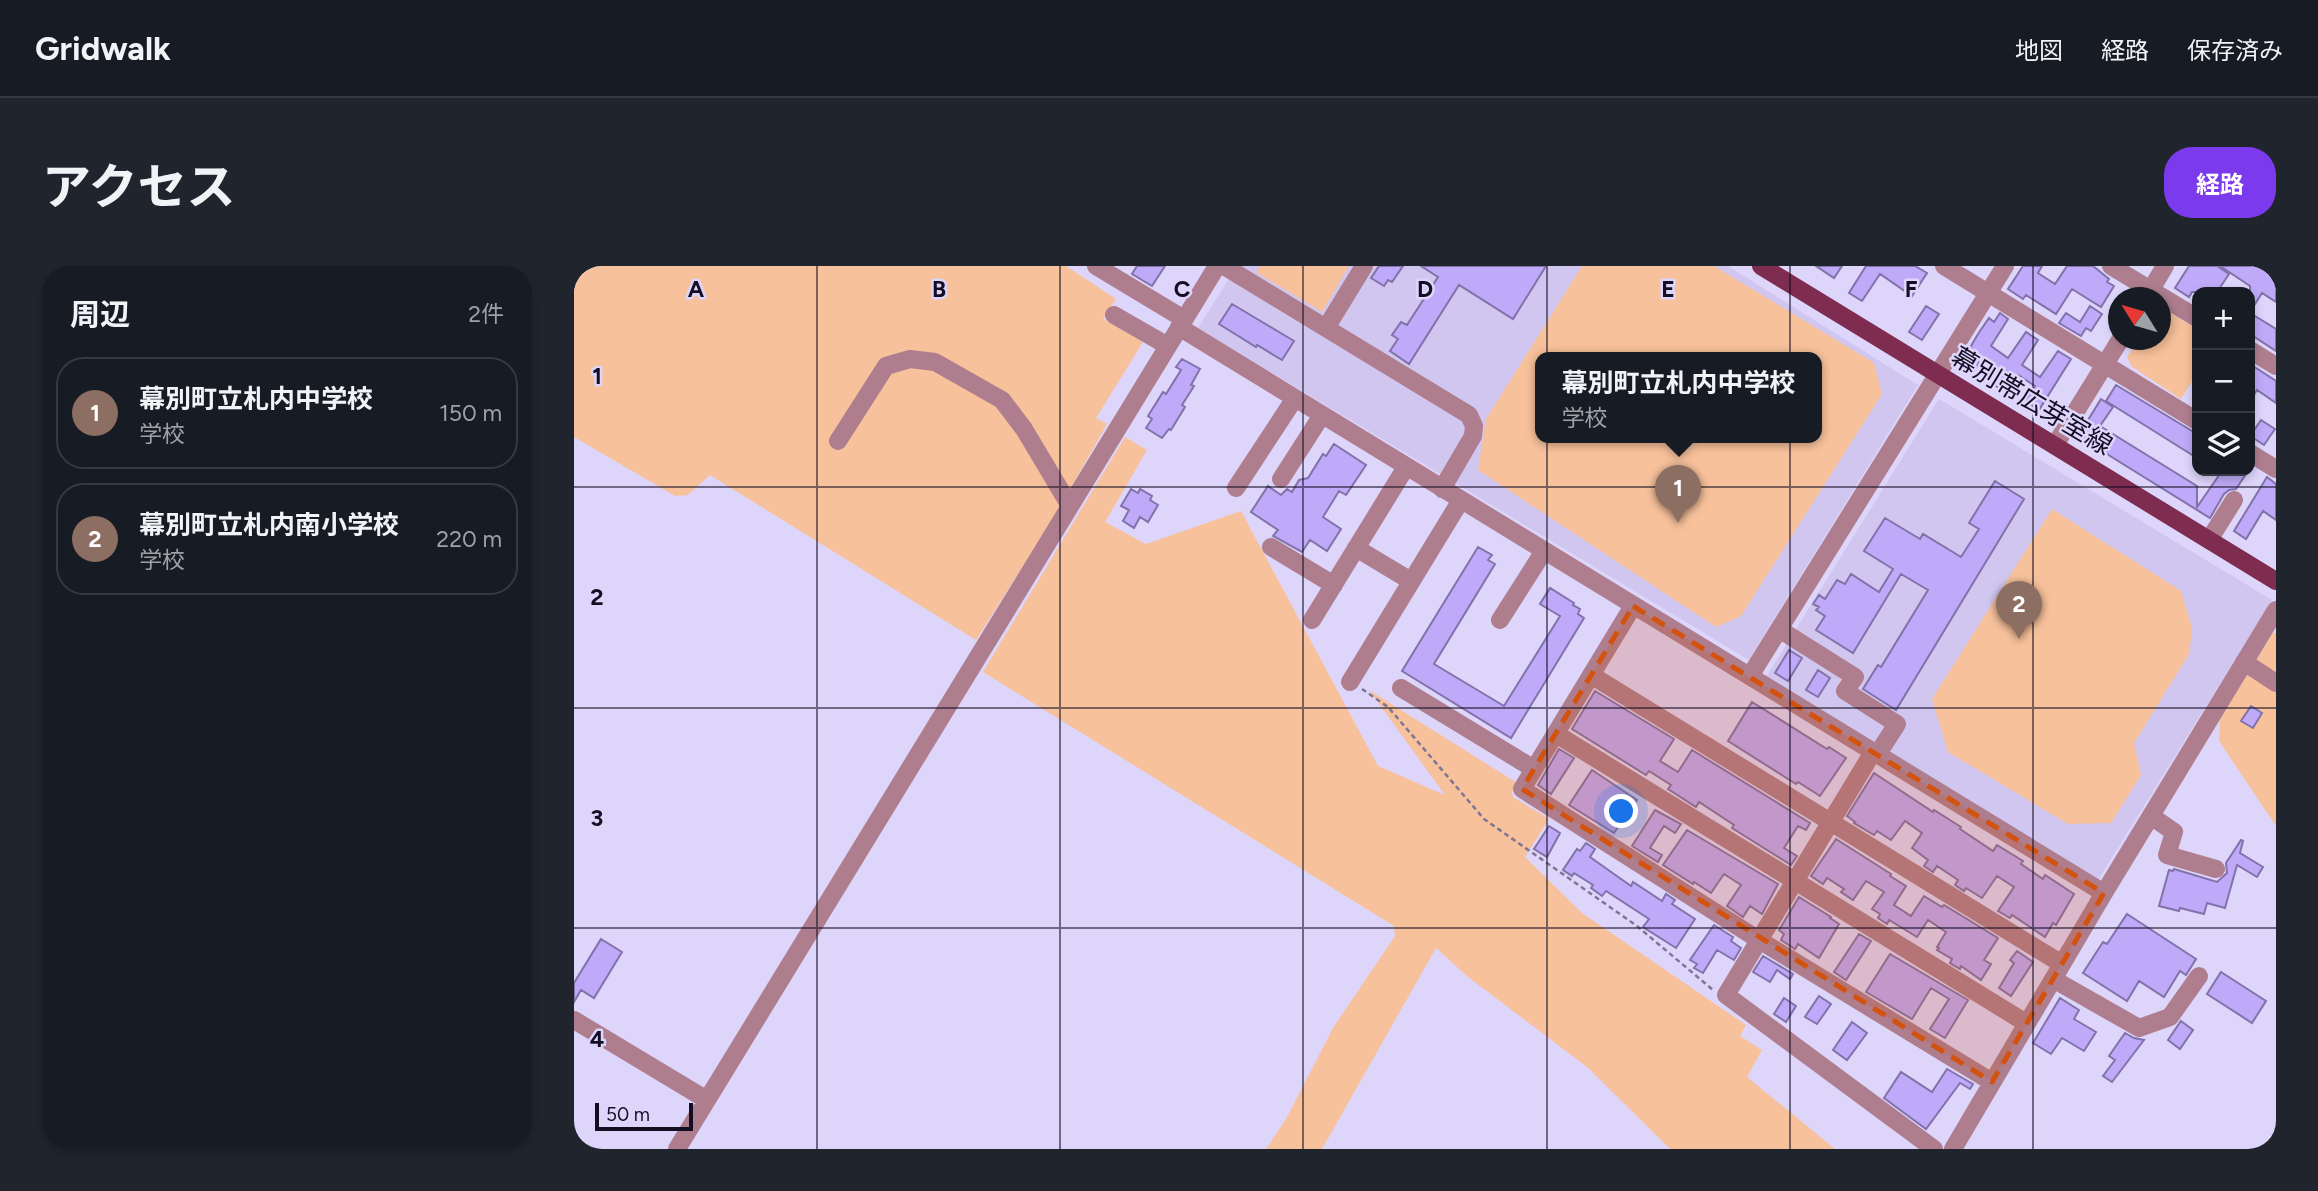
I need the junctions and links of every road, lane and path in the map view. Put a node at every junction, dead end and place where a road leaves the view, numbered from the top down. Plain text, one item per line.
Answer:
1 (1096, 266) edge
2 (1217, 266) edge
3 (1224, 266) edge
4 (1364, 266) edge
5 (1761, 266) edge
6 (1944, 266) edge
7 (2005, 266) edge
8 (2111, 266) edge
9 (2165, 266) edge
10 (2139, 287) edge
11 (2152, 287) edge
12 (1989, 293) junction
13 (2171, 305) edge
14 (1114, 315) dead end
15 (2192, 316) edge
16 (1181, 323) junction
17 (1326, 328) junction
18 (1168, 346) junction
19 (2114, 350) edge
20 (2255, 353) edge
21 (2105, 365) junction
22 (2276, 366) edge
23 (1938, 374) junction
24 (1295, 398) junction
25 (1322, 415) junction
26 (2192, 418) edge
27 (838, 442) dead end
28 (2055, 445) junction
29 (2255, 456) edge
30 (1406, 467) junction
31 (2276, 469) edge
32 (1281, 480) dead end
33 (1236, 488) dead end
34 (1442, 489) junction
35 (1461, 500) junction
36 (2234, 500) dead end
37 (1070, 506) junction
38 (2209, 540) junction
39 (1271, 547) dead end
40 (1356, 548) junction
41 (1544, 551) junction
42 (1411, 581) junction
43 (2276, 582) edge
44 (1334, 585) junction
45 (1633, 606) junction
46 (2276, 610) edge
47 (1312, 620) dead end
48 (1500, 620) dead end
49 (1779, 629) junction
50 (2244, 663) junction
51 (1591, 676) junction
52 (1750, 676) junction
53 (1350, 682) joint
54 (2276, 683) edge
55 (1401, 688) dead end
56 (1556, 734) junction
57 (1875, 754) junction
58 (1534, 769) junction
59 (2151, 816) junction
60 (1831, 822) junction
61 (2216, 869) dead end
62 (1795, 880) junction
63 (2104, 892) junction
64 (1759, 940) junction
65 (2057, 971) junction
66 (2199, 976) dead end
67 (1726, 995) junction
68 (574, 1020) edge
69 (2026, 1023) junction
70 (1992, 1082) junction
71 (707, 1100) junction
72 (677, 1149) edge
73 (1934, 1149) edge
74 (1953, 1149) edge

1 - 16 street
2 - 16 street
3 - 17 street
4 - 17 street
5 - 23 main road, 幕別帯広芽室線
6 - 12 street
7 - 12 street
8 - 10 street
9 - 11 street
12 - 21 street
12 - 23 street
13 - 15 street
14 - 18 street
16 - 18 street
16 - 24 street
17 - 34 street
18 - 37 street
19 - 21 street
20 - 22 street
21 - 26 street
21 - 28 street
23 - 28 main road, 幕別帯広芽室線
23 - 49 street
24 - 25 street
24 - 33 street
25 - 30 street
25 - 32 street
27 - 37 street
28 - 38 main road, 幕別帯広芽室線
29 - 31 street
30 - 34 street
30 - 40 street
34 - 35 street
35 - 41 street
35 - 42 street
36 - 38 street
37 - 71 street
38 - 43 main road, 幕別帯広芽室線
39 - 44 street
40 - 42 street
40 - 44 street
41 - 45 street
41 - 48 street
42 - 53 street
44 - 47 street
45 - 51 street
45 - 52 street
46 - 50 street
49 - 52 street
49 - 57 street
50 - 54 street
50 - 59 street
51 - 56 street
51 - 60 street
52 - 57 street
53 - 67 path
55 - 58 street
56 - 58 street
56 - 62 street
57 - 60 street
57 - 63 street
58 - 64 street
59 - 61 street
59 - 63 street
60 - 62 street
60 - 65 street
62 - 64 street
62 - 69 street
63 - 65 street
64 - 67 street
64 - 70 street
65 - 66 street
65 - 69 street
67 - 73 street
68 - 71 street
69 - 70 street
70 - 74 street
71 - 72 street

